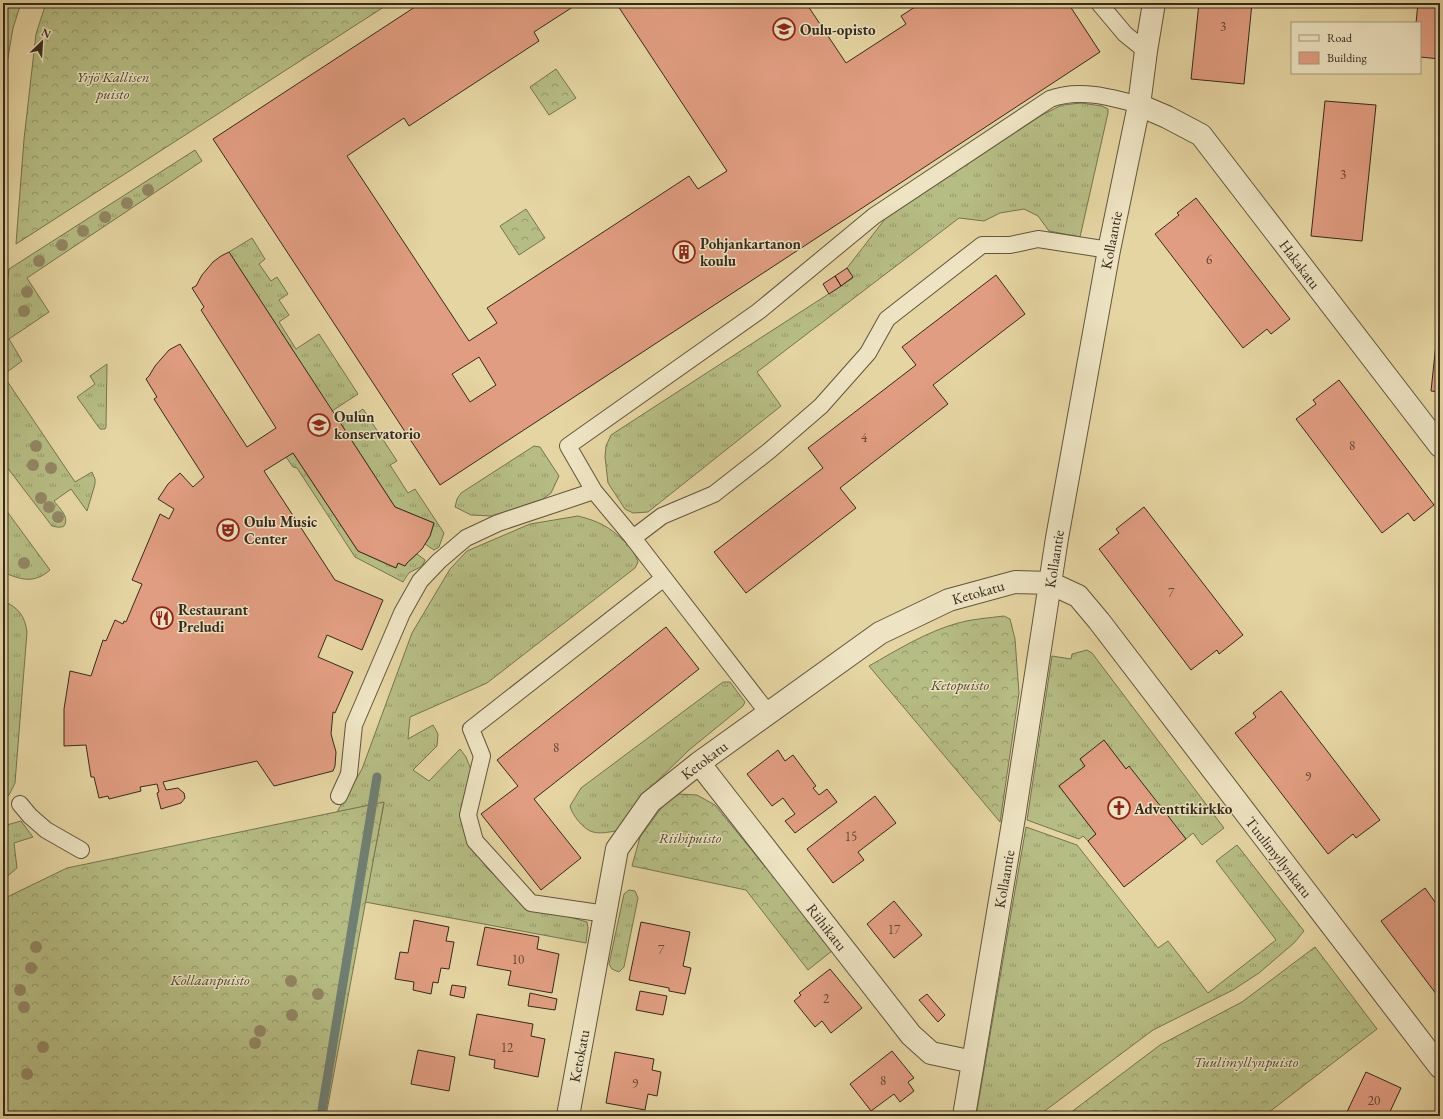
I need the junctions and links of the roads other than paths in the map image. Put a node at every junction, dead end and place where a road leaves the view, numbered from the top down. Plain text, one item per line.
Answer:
1 (1099, 3) edge
2 (1154, 3) edge
3 (1146, 51) junction
4 (1140, 105) junction
5 (1109, 250) junction
6 (1440, 446) edge
7 (594, 492) junction
8 (633, 538) junction
9 (664, 578) junction
10 (1050, 582) junction
11 (768, 713) junction
12 (699, 763) junction
13 (339, 796) dead end
14 (20, 804) dead end
15 (81, 850) dead end
16 (606, 914) junction
17 (973, 1062) junction
18 (1440, 1068) edge
19 (568, 1116) edge
20 (964, 1116) edge

1 - 3 lane
2 - 3 street, Kollaantie
3 - 4 street, Kollaantie
4 - 5 street, Kollaantie
4 - 6 street, Hakakatu
4 - 7 lane
5 - 8 lane
5 - 10 street, Kollaantie
7 - 8 lane
7 - 13 lane
8 - 9 lane
9 - 11 lane
9 - 16 lane
10 - 11 street, Ketokatu
10 - 17 street, Kollaantie
10 - 18 street, Tuulimyllynkatu
11 - 12 street, Ketokatu
12 - 16 street, Ketokatu
12 - 17 street, Riihikatu
14 - 15 lane
16 - 19 street, Ketokatu
17 - 20 street, Kollaantie

